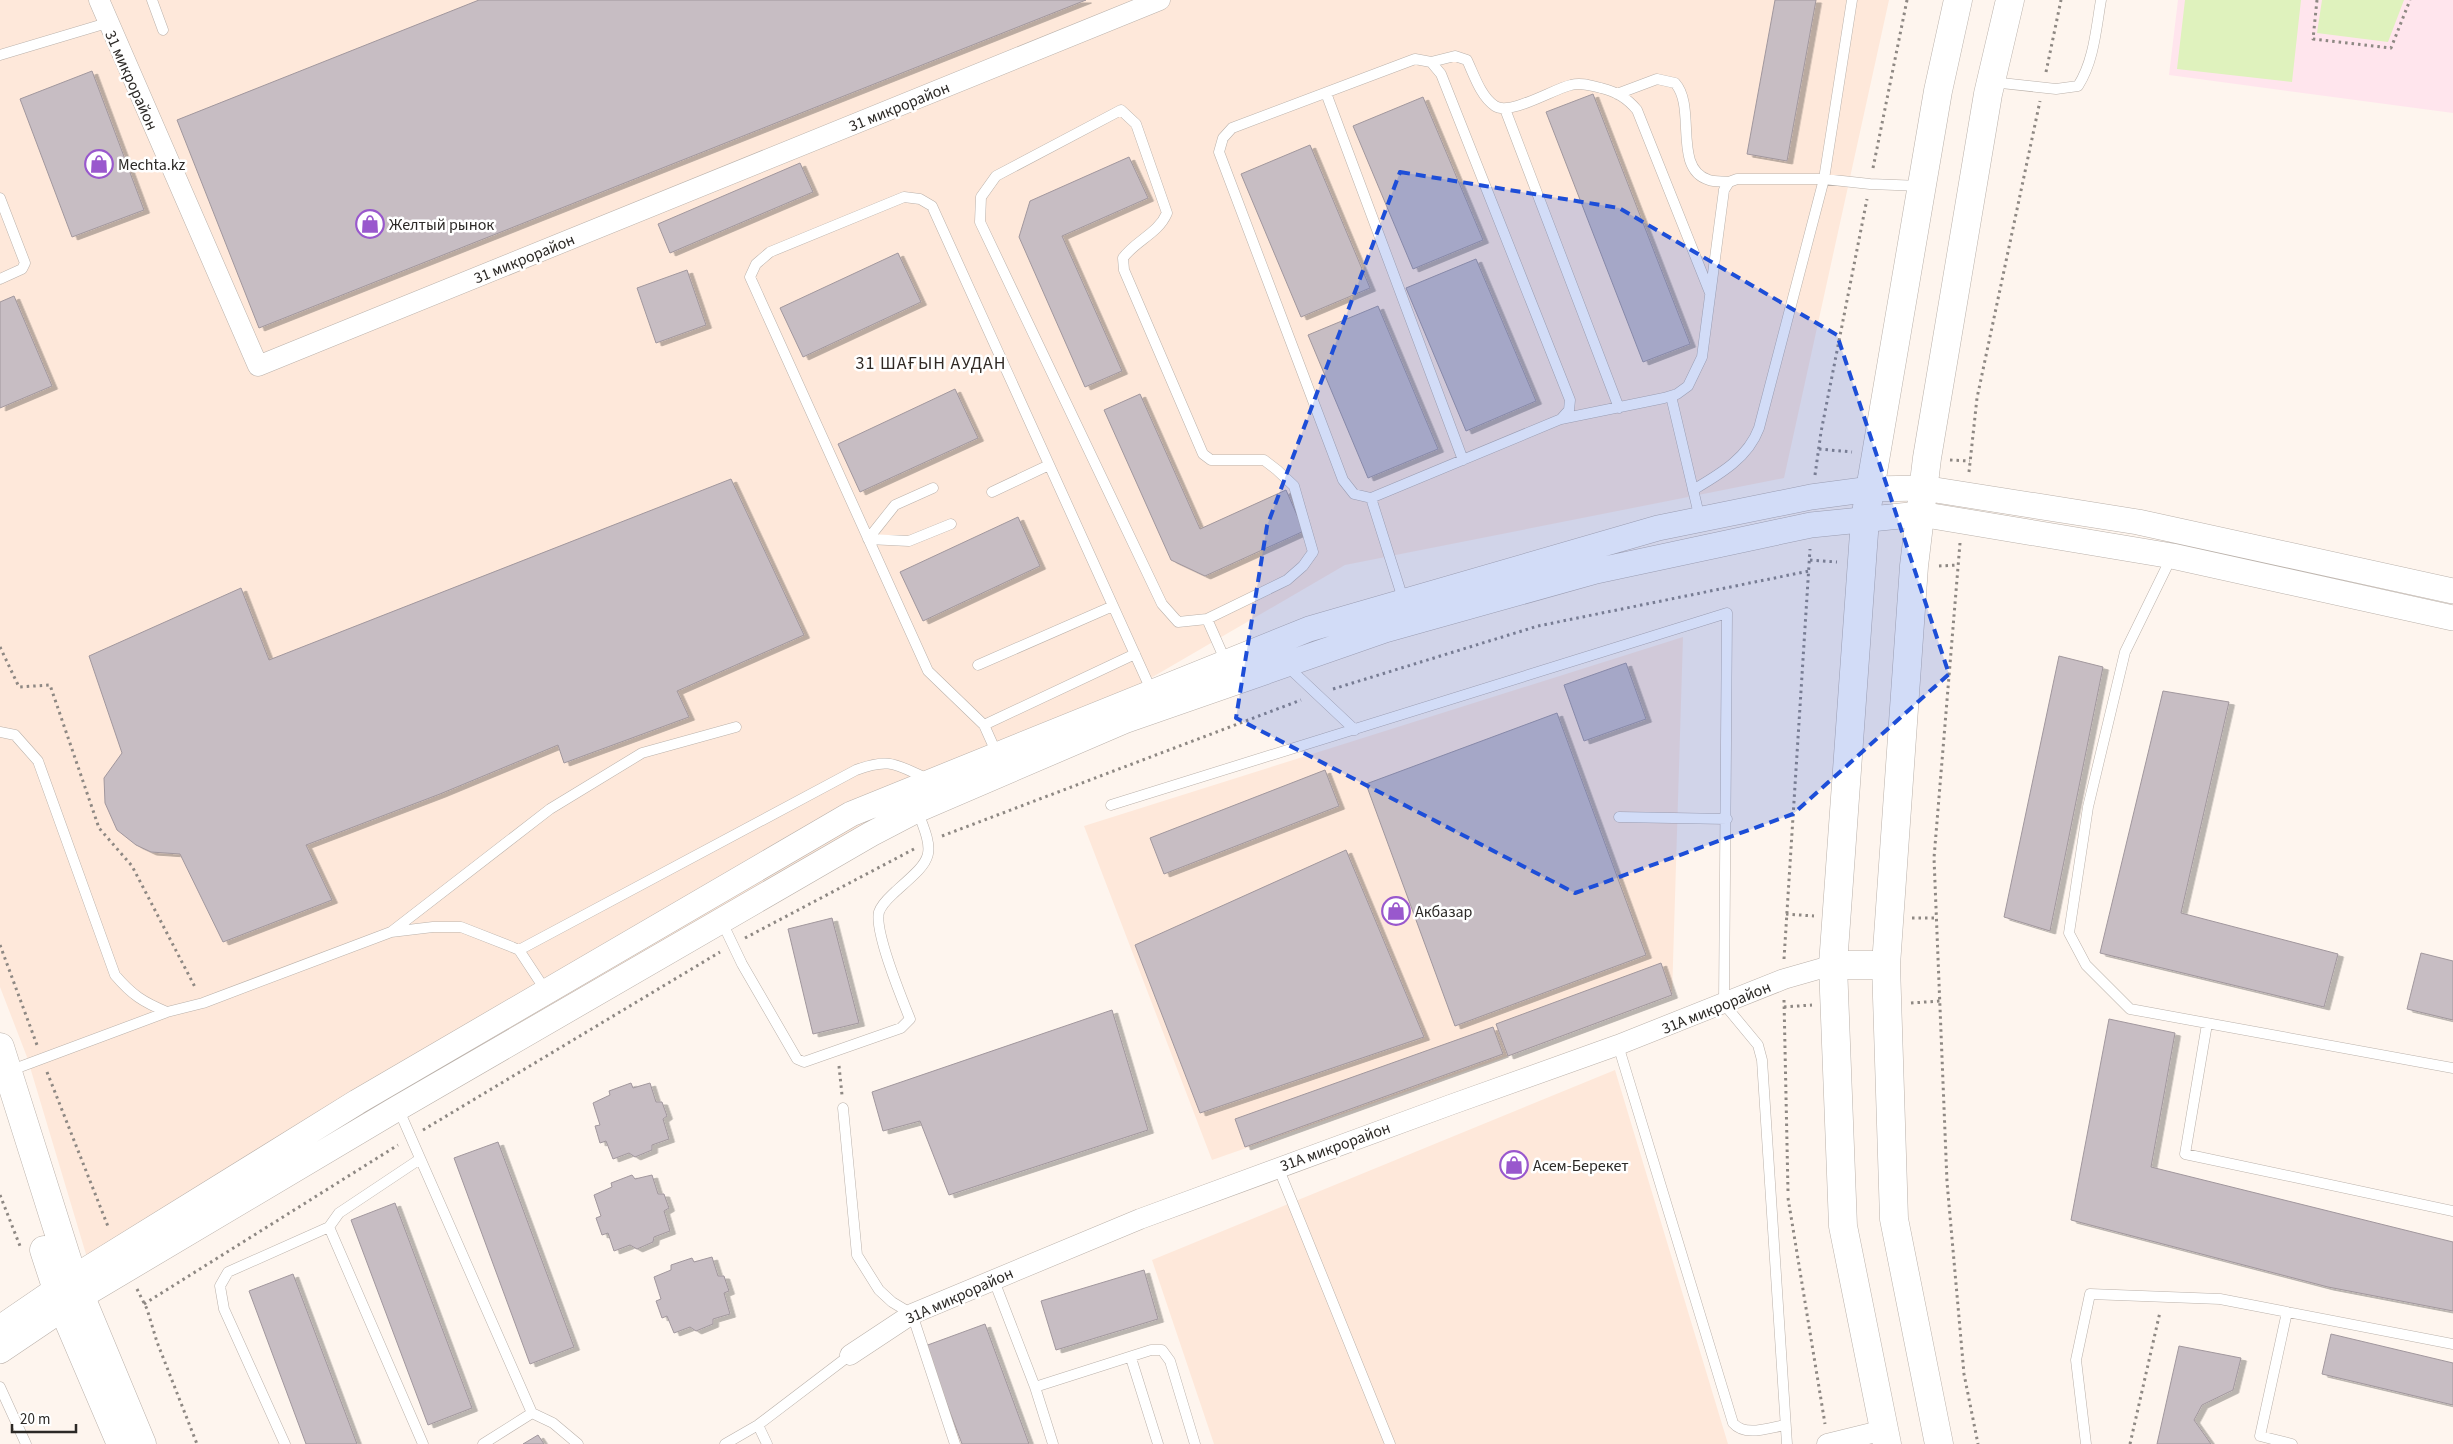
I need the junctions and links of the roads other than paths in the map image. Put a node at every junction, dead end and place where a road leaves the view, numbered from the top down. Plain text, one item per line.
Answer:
1 (99, 0) edge
2 (152, 0) edge
3 (1160, 0) edge
4 (1852, 0) edge
5 (1958, 0) edge
6 (2010, 0) edge
7 (2101, 0) edge
8 (107, 23) junction
9 (163, 30) dead end
10 (0, 55) edge
11 (1431, 62) junction
12 (1991, 82) junction
13 (1326, 92) junction
14 (1617, 94) junction
15 (1505, 109) junction
16 (1824, 179) junction
17 (1729, 182) junction
18 (1922, 186) junction
19 (0, 198) edge
20 (0, 279) edge
21 (1710, 295) junction
22 (1671, 396) junction
23 (1619, 408) junction
24 (1562, 419) junction
25 (1463, 460) junction
26 (1049, 465) junction
27 (933, 488) dead end
28 (1923, 488) junction
29 (1871, 489) junction
30 (1693, 490) junction
31 (992, 492) dead end
32 (1371, 498) junction
33 (1920, 514) junction
34 (1865, 519) junction
35 (1700, 520) junction
36 (951, 524) dead end
37 (868, 539) junction
38 (2172, 556) junction
39 (2453, 591) edge
40 (1404, 603) junction
41 (1113, 606) junction
42 (2453, 618) edge
43 (1207, 619) junction
44 (1135, 654) junction
45 (1226, 662) junction
46 (978, 665) dead end
47 (1285, 665) junction
48 (1152, 692) junction
49 (984, 725) junction
50 (736, 727) dead end
51 (1355, 730) junction
52 (0, 732) edge
53 (998, 754) junction
54 (932, 781) junction
55 (1111, 805) dead end
56 (917, 810) junction
57 (1619, 817) dead end
58 (1726, 819) junction
59 (721, 920) junction
60 (391, 932) junction
61 (519, 950) junction
62 (1886, 965) junction
63 (1833, 966) junction
64 (546, 991) junction
65 (1724, 1004) junction
66 (167, 1012) junction
67 (2207, 1024) junction
68 (1618, 1046) junction
69 (4, 1059) edge
70 (2453, 1068) edge
71 (0, 1105) edge
72 (398, 1108) junction
73 (842, 1108) road end
74 (420, 1159) junction
75 (1278, 1167) junction
76 (2453, 1211) edge
77 (329, 1227) junction
78 (122, 1260) junction
79 (993, 1278) junction
80 (68, 1293) junction
81 (2287, 1312) junction
82 (912, 1314) junction
83 (0, 1328) edge
84 (2453, 1344) edge
85 (0, 1351) edge
86 (850, 1355) joint
87 (1132, 1358) junction
88 (1035, 1387) junction
89 (0, 1388) edge
90 (532, 1413) junction
91 (758, 1425) junction
92 (1784, 1425) junction
93 (1886, 1437) edge
94 (2259, 1440) edge
95 (26, 1444) edge
96 (121, 1444) edge
97 (142, 1444) edge
98 (285, 1444) edge
99 (423, 1444) edge
100 (483, 1444) edge
101 (578, 1444) edge
102 (725, 1444) edge
103 (767, 1444) edge
104 (955, 1444) edge
105 (1053, 1444) edge
106 (1158, 1444) edge
107 (1195, 1444) edge
108 (1390, 1444) edge
109 (1787, 1444) edge
110 (1828, 1444) edge
111 (1940, 1444) edge
112 (2086, 1444) edge
113 (2292, 1444) edge

1 - 8 street, 31 микрорайон
2 - 9 lane
3 - 8 street, 31 микрорайон
4 - 16 lane
5 - 18 main road
6 - 12 main road
7 - 12 lane
8 - 10 lane
11 - 13 lane
11 - 15 lane
11 - 24 lane
12 - 28 main road
13 - 25 lane
13 - 32 lane
14 - 15 lane
14 - 17 lane
14 - 21 lane
15 - 23 lane
16 - 17 lane
16 - 18 lane
16 - 30 lane
17 - 21 lane
18 - 29 main road
19 - 20 lane
21 - 22 lane
22 - 23 lane
22 - 30 lane
23 - 24 lane
24 - 25 lane
25 - 32 lane
26 - 31 lane
26 - 37 lane
26 - 41 lane
27 - 37 lane
28 - 29 street
28 - 33 main road
28 - 39 street
29 - 34 main road
29 - 35 street
30 - 35 lane
32 - 40 lane
33 - 34 street
33 - 38 street
33 - 62 main road
34 - 47 street
34 - 63 main road
35 - 40 street
36 - 37 lane
37 - 49 lane
38 - 42 street
38 - 67 lane
40 - 45 street
41 - 44 lane
41 - 46 lane
43 - 43 lane
43 - 45 lane
44 - 48 lane
44 - 49 lane
45 - 48 street
47 - 51 lane
47 - 56 street
48 - 53 street
49 - 53 lane
50 - 60 lane
51 - 55 lane
51 - 58 lane
52 - 66 lane
53 - 54 street
54 - 61 lane
54 - 64 street
56 - 59 street
56 - 59 lane
57 - 58 lane
58 - 65 lane
59 - 72 street
60 - 61 lane
60 - 66 lane
61 - 64 lane
62 - 63 main road
62 - 111 main road
63 - 65 street, 31А микрорайон
63 - 93 main road
64 - 78 street
65 - 68 street, 31А микрорайон
65 - 92 lane
66 - 69 lane
67 - 70 lane
67 - 76 lane
68 - 75 street, 31А микрорайон
68 - 92 lane
69 - 80 main road
71 - 80 main road
72 - 74 lane
72 - 78 street
73 - 82 lane
74 - 77 lane
74 - 90 lane
75 - 79 street, 31А микрорайон
75 - 108 lane
77 - 98 lane
77 - 99 lane
78 - 80 street
79 - 82 street, 31А микрорайон
79 - 88 lane
80 - 83 street
80 - 85 street
80 - 96 main road
80 - 97 main road
81 - 84 lane
81 - 94 lane
81 - 112 lane
82 - 86 street, 31А микрорайон
82 - 104 lane
86 - 91 lane
87 - 88 lane
87 - 106 lane
87 - 107 lane
88 - 105 lane
89 - 95 lane
90 - 100 lane
90 - 101 lane
91 - 102 lane
91 - 103 lane
92 - 109 lane
93 - 110 street
94 - 113 lane

